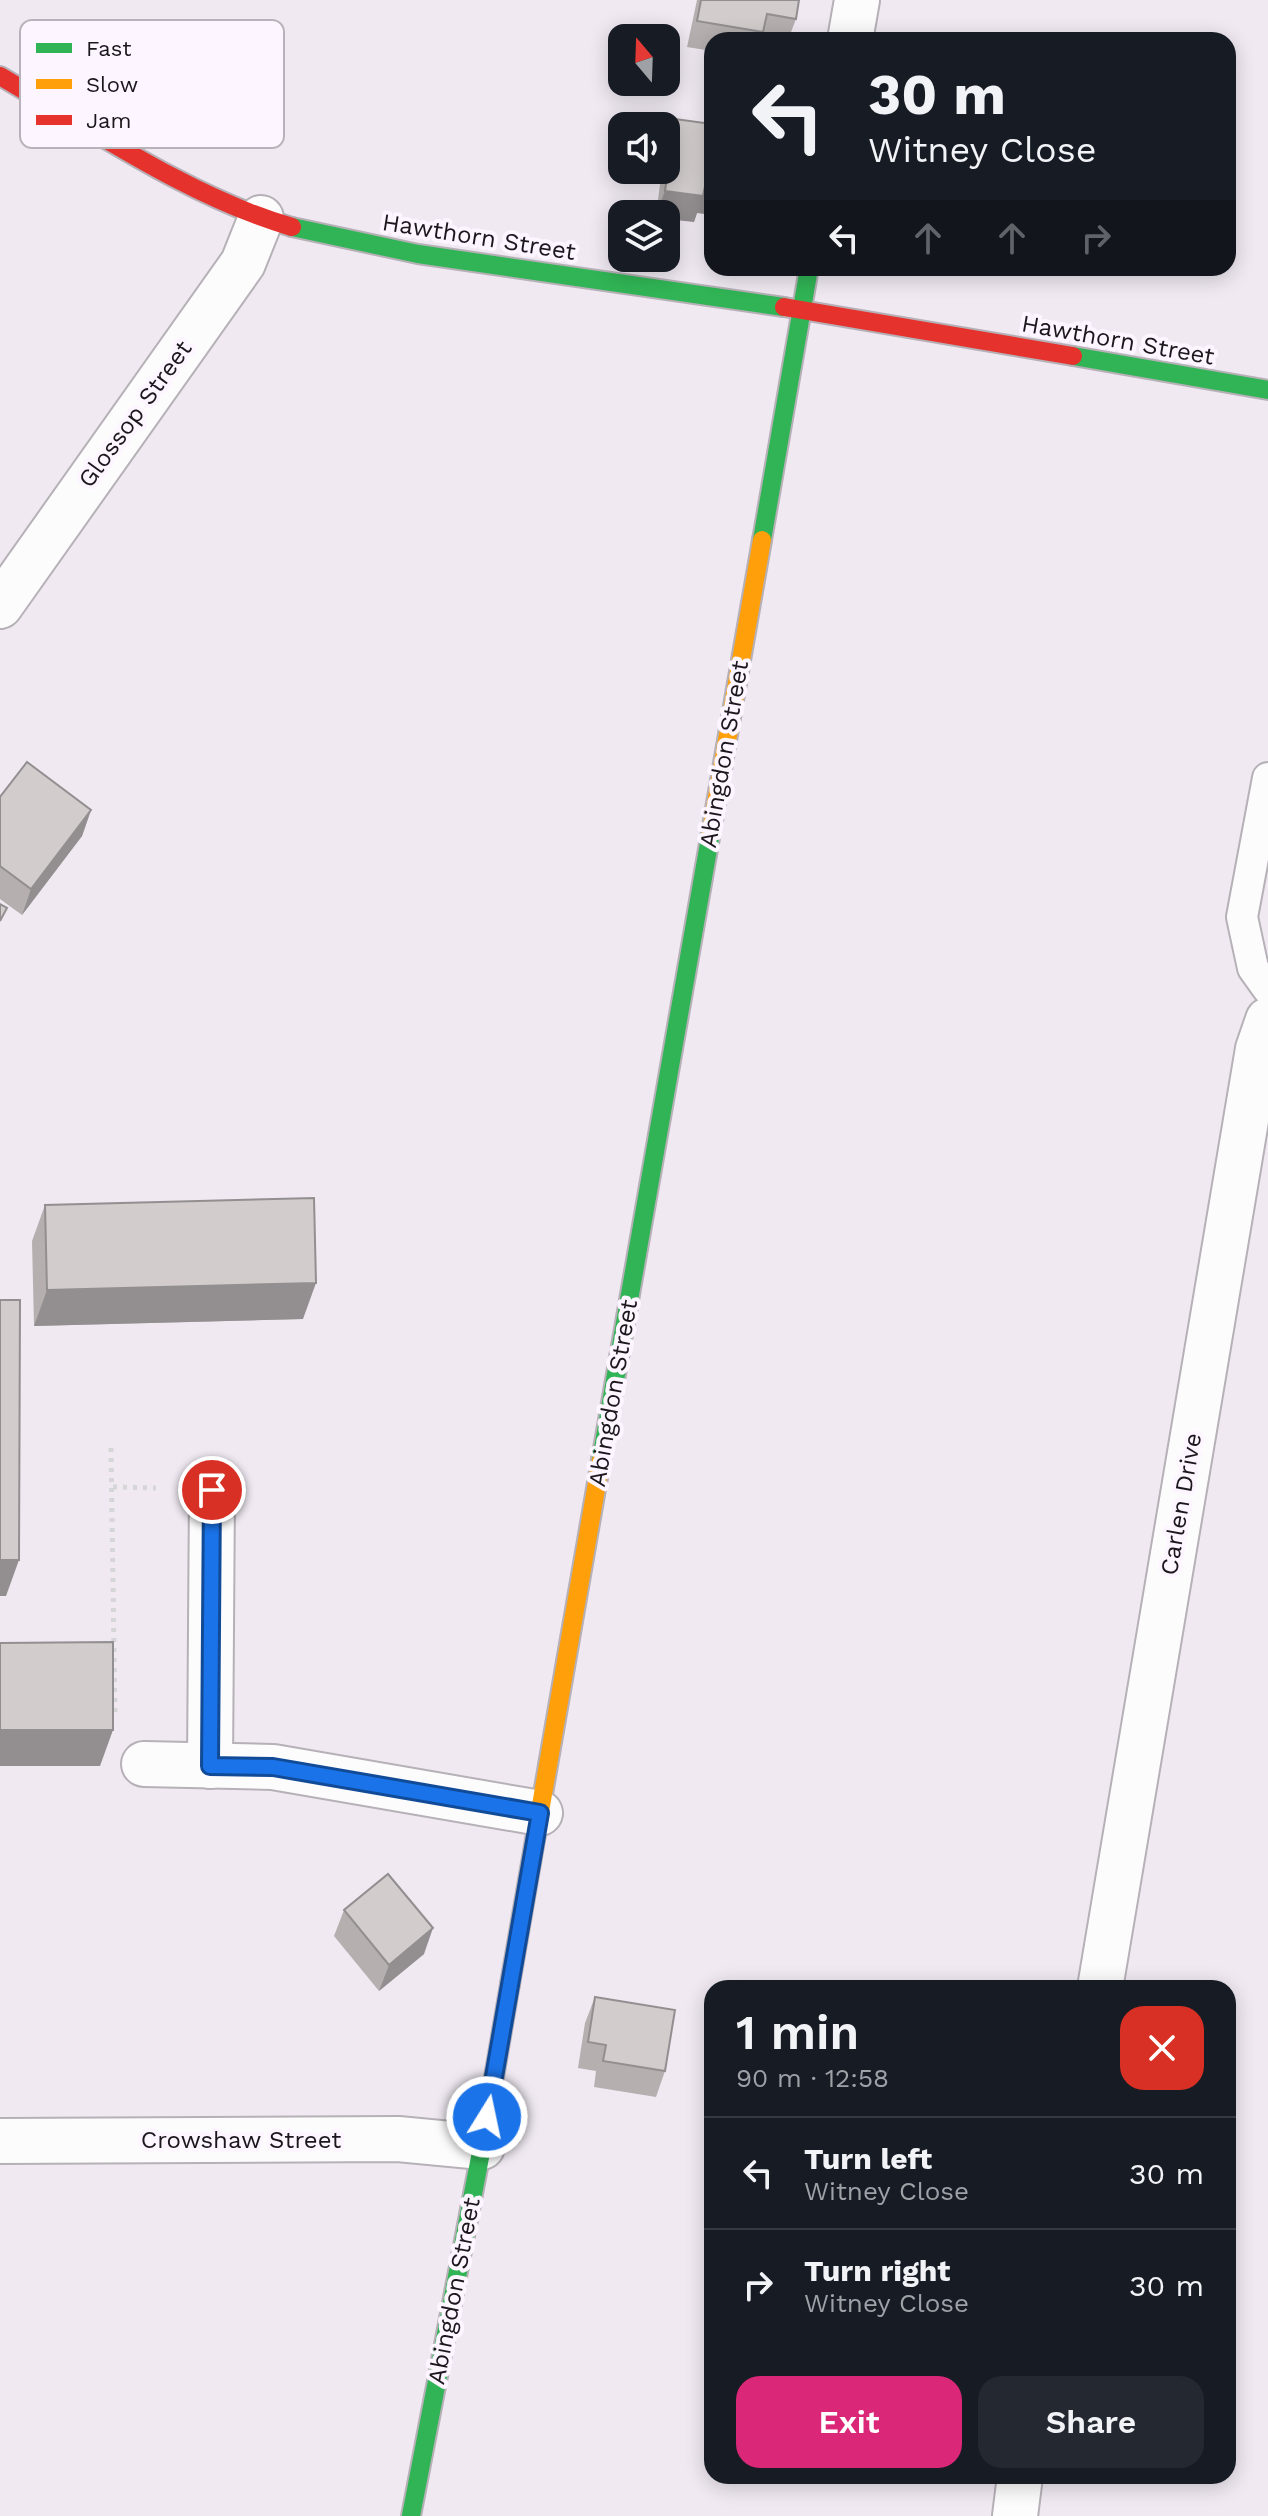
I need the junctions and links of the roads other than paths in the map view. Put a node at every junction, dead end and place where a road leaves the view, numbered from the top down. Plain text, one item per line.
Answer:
1 (857, 0) edge
2 (851, 32) edge
3 (0, 76) edge
4 (20, 88) edge
5 (124, 148) edge
6 (261, 218) junction
7 (807, 276) edge
8 (801, 309) junction
9 (1268, 390) edge
10 (0, 606) edge
11 (1268, 778) edge
12 (1268, 989) edge
13 (1268, 1020) edge
14 (212, 1490) dead end
15 (144, 1764) dead end
16 (210, 1766) junction
17 (540, 1813) junction
18 (1101, 1980) edge
19 (0, 2141) edge
20 (482, 2147) junction
21 (1019, 2484) edge
22 (411, 2516) edge
23 (1015, 2516) edge

1 - 2 street
3 - 4 street, Hawthorn Street
5 - 6 street, Hawthorn Street
6 - 8 street, Hawthorn Street
6 - 10 street, Glossop Street
7 - 8 street, Abingdon Street
8 - 9 street, Hawthorn Street
8 - 17 street, Abingdon Street
11 - 12 lane
13 - 18 street, Carlen Drive
14 - 16 street
15 - 16 street
16 - 17 street
17 - 20 street, Abingdon Street
19 - 20 street, Crowshaw Street
20 - 22 street, Abingdon Street
21 - 23 street

